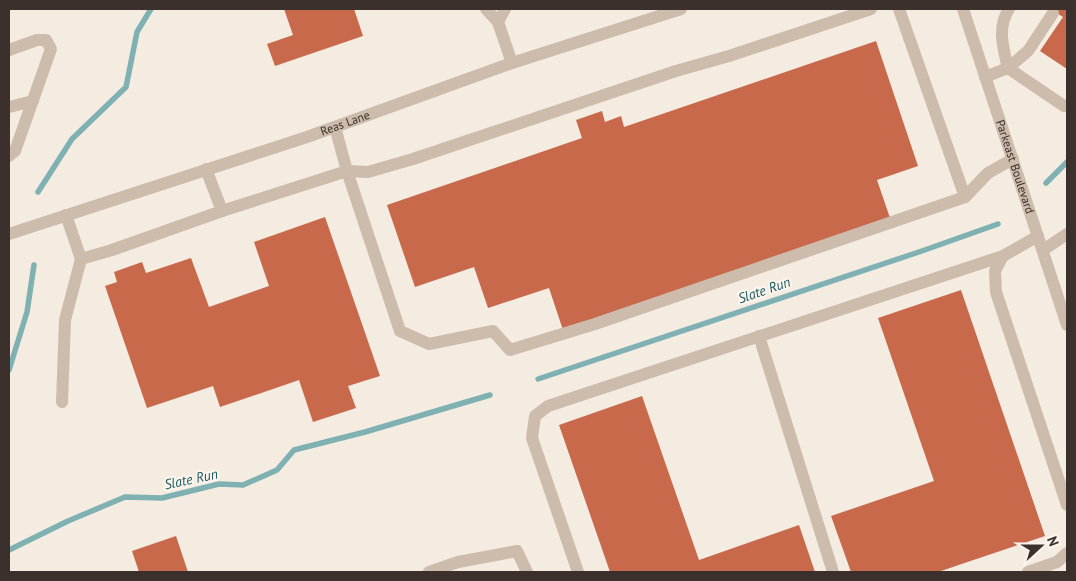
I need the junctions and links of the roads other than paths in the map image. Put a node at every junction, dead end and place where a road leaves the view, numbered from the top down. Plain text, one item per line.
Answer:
1 (486, 9) edge
2 (505, 9) edge
3 (681, 9) edge
4 (871, 9) edge
5 (899, 9) edge
6 (962, 9) edge
7 (1009, 9) edge
8 (1053, 13) dead end
9 (498, 22) junction
10 (9, 50) edge
11 (512, 63) junction
12 (1008, 68) junction
13 (985, 77) junction
14 (33, 101) junction
15 (1064, 106) dead end
16 (9, 107) edge
17 (335, 127) junction
18 (9, 156) edge
19 (1013, 159) junction
20 (206, 169) junction
21 (347, 171) junction
22 (965, 197) junction
23 (222, 211) junction
24 (66, 215) junction
25 (9, 234) edge
26 (1067, 234) edge
27 (1038, 236) junction
28 (1043, 250) junction
29 (1003, 256) junction
30 (81, 259) junction
31 (1067, 325) edge
32 (759, 336) junction
33 (62, 402) dead end
34 (1067, 505) edge
35 (1067, 553) edge
36 (429, 572) edge
37 (527, 572) edge
38 (578, 572) edge
39 (833, 572) edge
40 (1028, 572) edge

1 - 9 street
2 - 9 street
3 - 11 street, Reas Lane
4 - 21 street
5 - 22 street
6 - 13 street, Parkeast Boulevard
7 - 12 street
8 - 12 street
9 - 11 street
10 - 14 street
11 - 17 street, Reas Lane
12 - 13 street
12 - 15 street
13 - 19 street, Parkeast Boulevard
14 - 16 street
14 - 18 street
17 - 20 street, Reas Lane
17 - 21 street
19 - 22 street
19 - 27 street, Parkeast Boulevard
20 - 23 street
20 - 24 street, Reas Lane
21 - 22 street
21 - 23 street
23 - 30 street
24 - 25 street, Reas Lane
24 - 30 street
26 - 28 street
27 - 28 street, Parkeast Boulevard
27 - 29 street
28 - 31 street, Parkeast Boulevard
29 - 32 street
29 - 34 street
30 - 33 street
32 - 38 street
32 - 39 street
35 - 40 street
36 - 37 street

